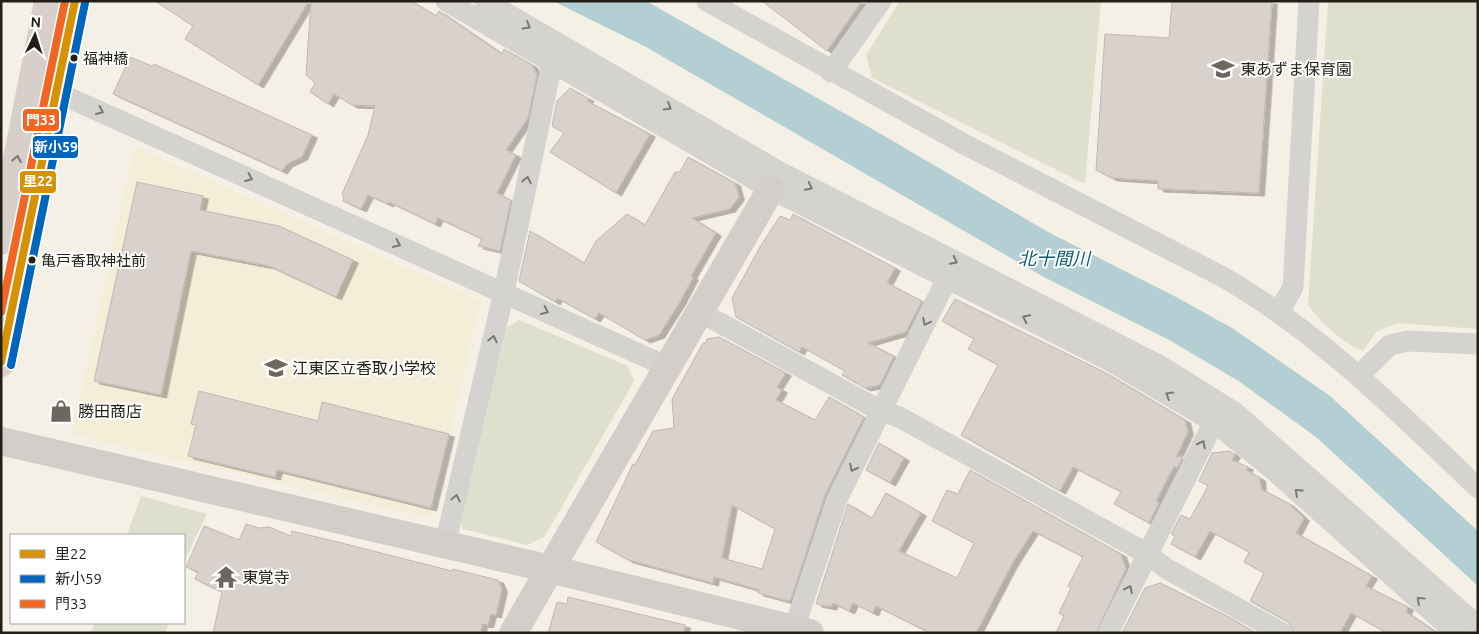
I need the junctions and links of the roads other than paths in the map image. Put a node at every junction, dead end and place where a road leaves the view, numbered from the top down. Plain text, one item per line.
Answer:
1 (48, 1) edge
2 (75, 1) edge
3 (446, 1) edge
4 (485, 1) edge
5 (707, 1) edge
6 (881, 1) edge
7 (1309, 1) edge
8 (552, 62) junction
9 (831, 72) junction
10 (56, 92) junction
11 (771, 189) junction
12 (1, 241) edge
13 (947, 279) junction
14 (504, 292) junction
15 (700, 312) junction
16 (1279, 312) junction
17 (1478, 344) edge
18 (1, 363) edge
19 (668, 367) junction
20 (1359, 375) junction
21 (882, 411) junction
22 (1214, 422) junction
23 (1, 441) edge
24 (1478, 488) edge
25 (445, 545) junction
26 (1146, 553) junction
27 (550, 569) junction
28 (1478, 626) edge
29 (804, 632) edge
30 (513, 633) edge
31 (1108, 633) edge
32 (1282, 633) edge
33 (1456, 633) edge

12 -> 1 main road
2 - 10 main road
3 - 8 street
4 -> 28 street
5 - 9 street
6 - 9 street
7 - 16 street
8 - 11 street
14 -> 8 street
9 - 16 street
10 -> 14 street
10 - 18 main road
11 - 13 street
11 - 15 street
13 -> 21 street
22 -> 13 street
14 -> 19 street
25 -> 14 street
15 - 19 street
15 - 21 street
16 - 20 street
17 - 20 street
19 - 27 street
20 - 24 street
21 - 26 street
21 -> 29 street
26 -> 22 street
33 -> 22 street
23 - 25 street
25 - 27 street
31 -> 26 street
26 - 32 street
27 - 29 street
27 - 30 street

